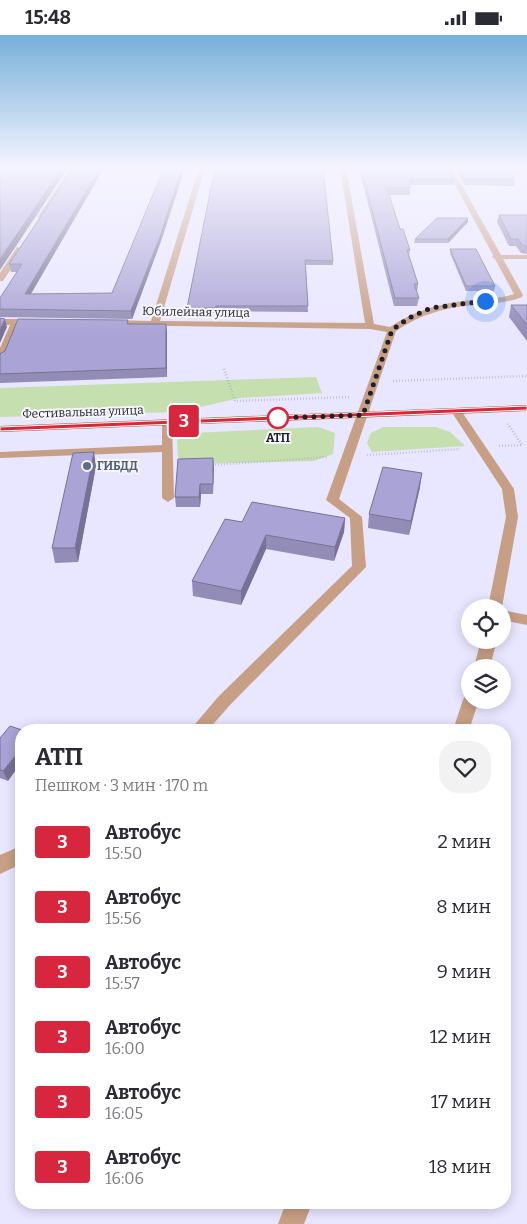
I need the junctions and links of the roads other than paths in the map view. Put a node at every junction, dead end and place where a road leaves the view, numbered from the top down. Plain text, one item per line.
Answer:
1 (185, 223) edge
2 (352, 223) edge
3 (478, 223) edge
4 (26, 239) edge
5 (496, 257) junction
6 (527, 257) edge
7 (0, 279) edge
8 (523, 297) edge
9 (0, 322) edge
10 (16, 322) junction
11 (46, 323) edge
12 (96, 323) edge
13 (155, 324) junction
14 (370, 326) junction
15 (392, 330) junction
16 (0, 359) edge
17 (527, 408) edge
18 (456, 411) junction
19 (363, 415) junction
20 (167, 422) junction
21 (0, 429) edge
22 (168, 448) junction
23 (0, 455) edge
24 (168, 498) dead end
25 (497, 599) edge
26 (511, 617) edge
27 (527, 621) edge
28 (468, 709) edge
29 (203, 724) edge
30 (463, 724) edge
31 (15, 858) edge
32 (0, 865) edge
33 (297, 1209) edge
34 (291, 1224) edge

1 - 13 street
2 - 14 street
3 - 5 street
4 - 7 street
5 - 6 street
5 - 8 street
8 - 15 street
9 - 10 street
10 - 11 street
10 - 16 street
12 - 13 street, Юбилейная улица
13 - 14 street, Юбилейная улица
14 - 15 street, Юбилейная улица
15 - 19 street
17 - 18 main road, Фестивальная улица
18 - 19 main road, Фестивальная улица
18 - 25 street
19 - 20 main road, Фестивальная улица
19 - 29 street
20 - 21 main road, Фестивальная улица
20 - 22 street
22 - 23 street
22 - 24 street
26 - 27 street
28 - 30 street
31 - 32 street
33 - 34 street

